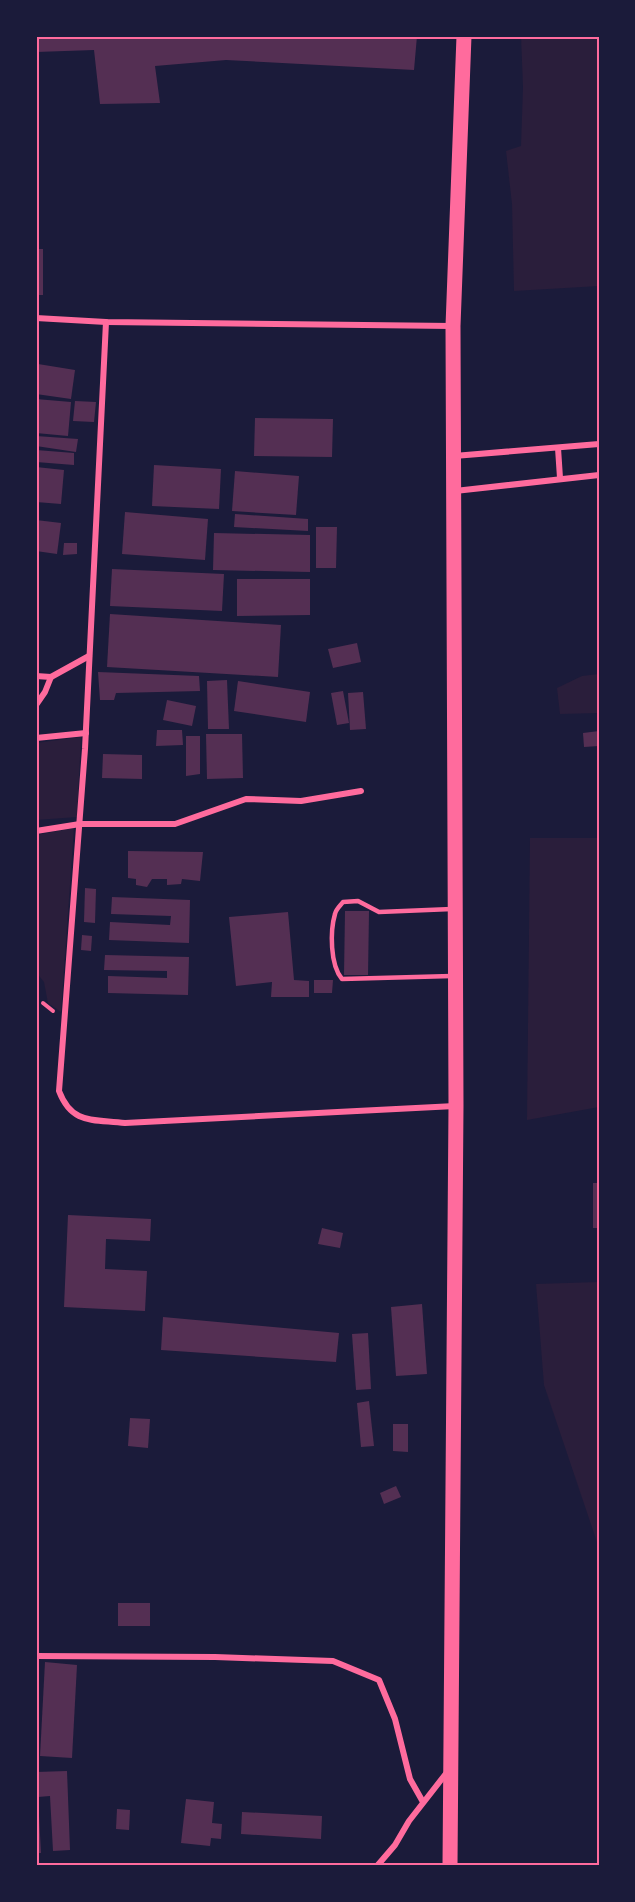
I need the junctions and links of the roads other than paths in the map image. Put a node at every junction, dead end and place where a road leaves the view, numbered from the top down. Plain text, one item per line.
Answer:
1 (464, 36) edge
2 (36, 318) edge
3 (106, 322) junction
4 (453, 326) junction
5 (599, 444) edge
6 (558, 448) junction
7 (454, 456) junction
8 (599, 475) edge
9 (560, 478) junction
10 (455, 491) junction
11 (89, 656) junction
12 (36, 676) edge
13 (51, 676) junction
14 (36, 705) edge
15 (86, 733) junction
16 (36, 738) edge
17 (362, 791) dead end
18 (80, 824) junction
19 (36, 831) edge
20 (454, 909) junction
21 (455, 976) junction
22 (456, 1106) junction
23 (36, 1656) edge
24 (451, 1767) junction
25 (423, 1802) junction
26 (377, 1866) edge
27 (450, 1866) edge

1 - 4 highway
2 - 3 street
3 - 4 street
3 - 11 street
4 - 7 highway
5 - 6 street
6 - 7 street
6 - 9 street
7 - 10 highway
8 - 9 street
9 - 10 street
10 - 20 highway
11 - 13 street
11 - 15 street
12 - 13 street
13 - 14 street
15 - 16 street
15 - 18 street
17 - 18 street
18 - 19 street
18 - 22 street
20 - 21 highway
20 - 21 lane
21 - 22 highway
22 - 24 highway
23 - 25 street
24 - 25 street
24 - 27 highway
25 - 26 street

